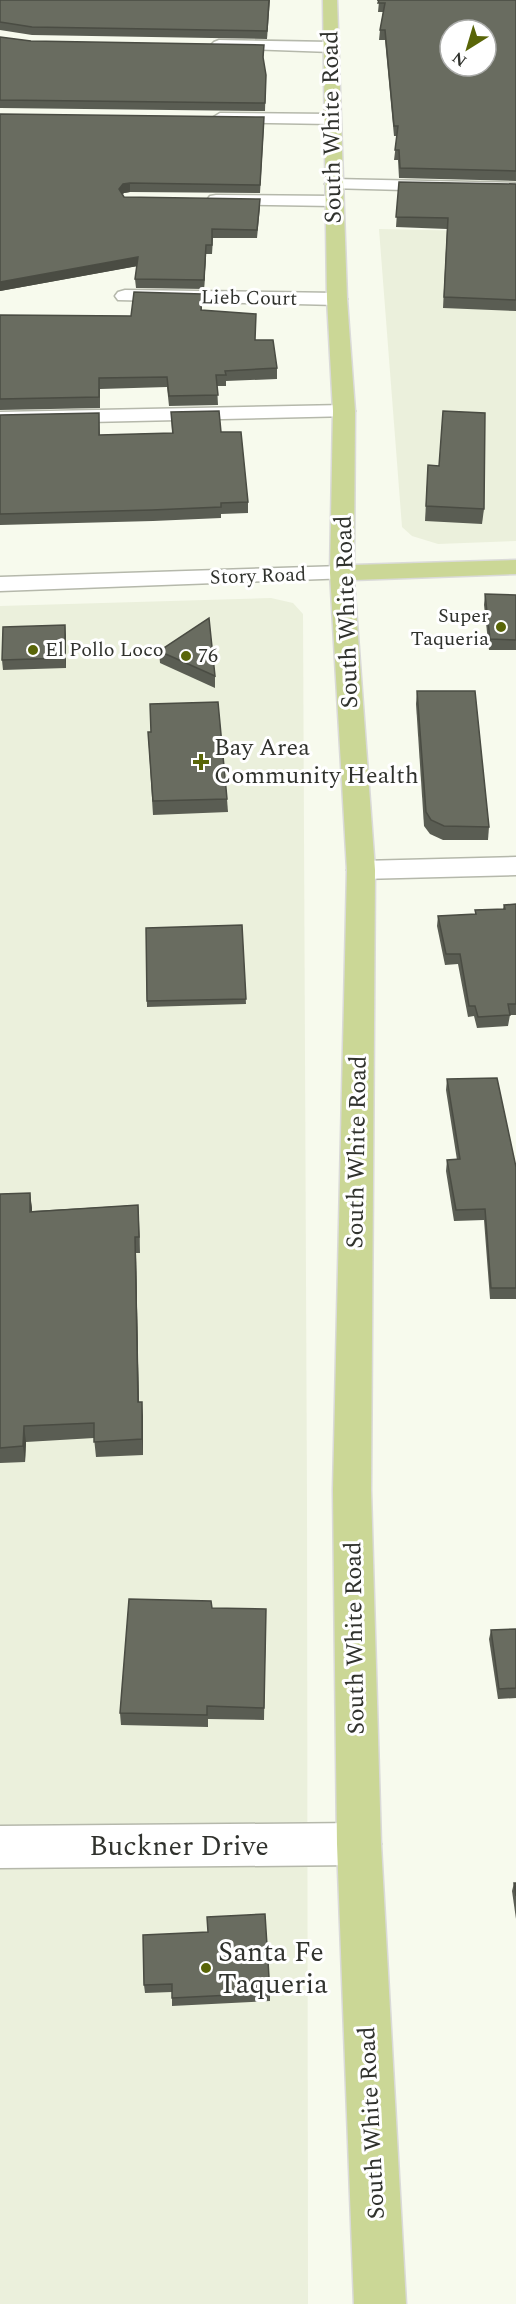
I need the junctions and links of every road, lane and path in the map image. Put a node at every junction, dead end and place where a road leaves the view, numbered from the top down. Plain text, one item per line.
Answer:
1 (330, 0) edge
2 (207, 45) edge
3 (331, 47) junction
4 (203, 117) edge
5 (332, 119) junction
6 (516, 188) edge
7 (334, 192) junction
8 (202, 200) edge
9 (125, 296) dead end
10 (337, 299) junction
11 (344, 411) junction
12 (0, 418) edge
13 (516, 567) edge
14 (342, 573) junction
15 (0, 584) edge
16 (516, 866) edge
17 (361, 870) junction
18 (359, 1844) junction
19 (0, 1846) edge
20 (380, 2304) edge

1 - 3 main road, South White Road
2 - 3 street
3 - 5 main road, South White Road
4 - 5 street
5 - 7 main road, South White Road
6 - 7 street
7 - 8 street
7 - 10 main road, South White Road
9 - 10 street, Lieb Court
10 - 11 main road, South White Road
11 - 12 street
11 - 14 main road, South White Road
13 - 14 main road, Story Road
14 - 15 street, Story Road
14 - 17 main road, South White Road
16 - 17 street
17 - 18 main road, South White Road
18 - 19 street, Buckner Drive
18 - 20 main road, South White Road

